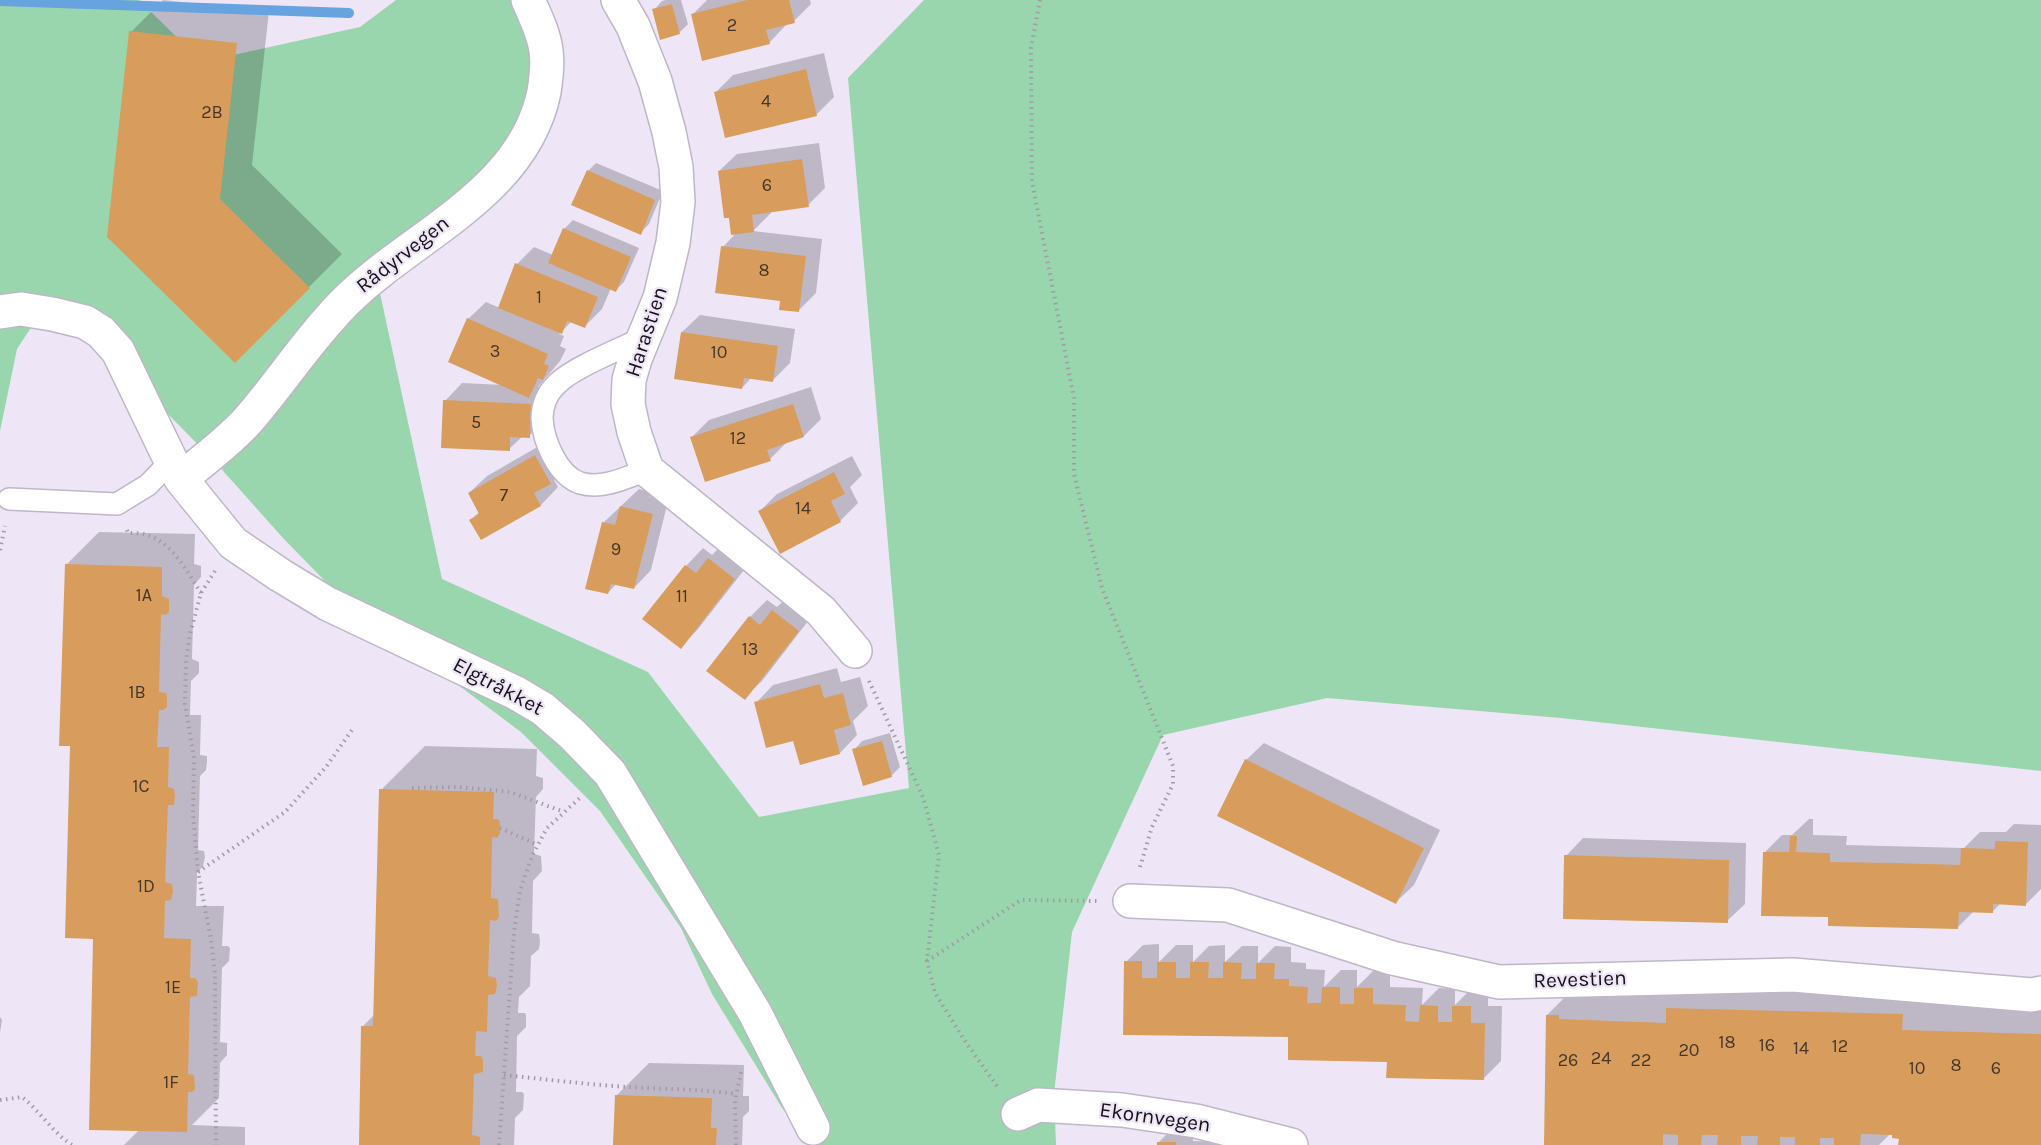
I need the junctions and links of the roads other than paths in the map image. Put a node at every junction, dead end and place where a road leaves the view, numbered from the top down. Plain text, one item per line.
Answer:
1 (528, 0) edge
2 (618, 0) edge
3 (0, 312) edge
4 (645, 337) junction
5 (176, 470) junction
6 (647, 470) junction
7 (9, 499) dead end
8 (855, 651) road end
9 (1130, 901) road end
10 (2041, 993) edge
11 (1018, 1114) road end
12 (813, 1128) dead end
13 (1291, 1145) edge

1 - 5 street, Rådyrvegen
2 - 4 street, Harastien
3 - 5 street, Elgtråkket
4 - 6 street, Harastien
4 - 6 lane
5 - 7 lane
5 - 12 street, Elgtråkket
6 - 8 street
9 - 10 street, Revestien
11 - 13 street, Ekornvegen

